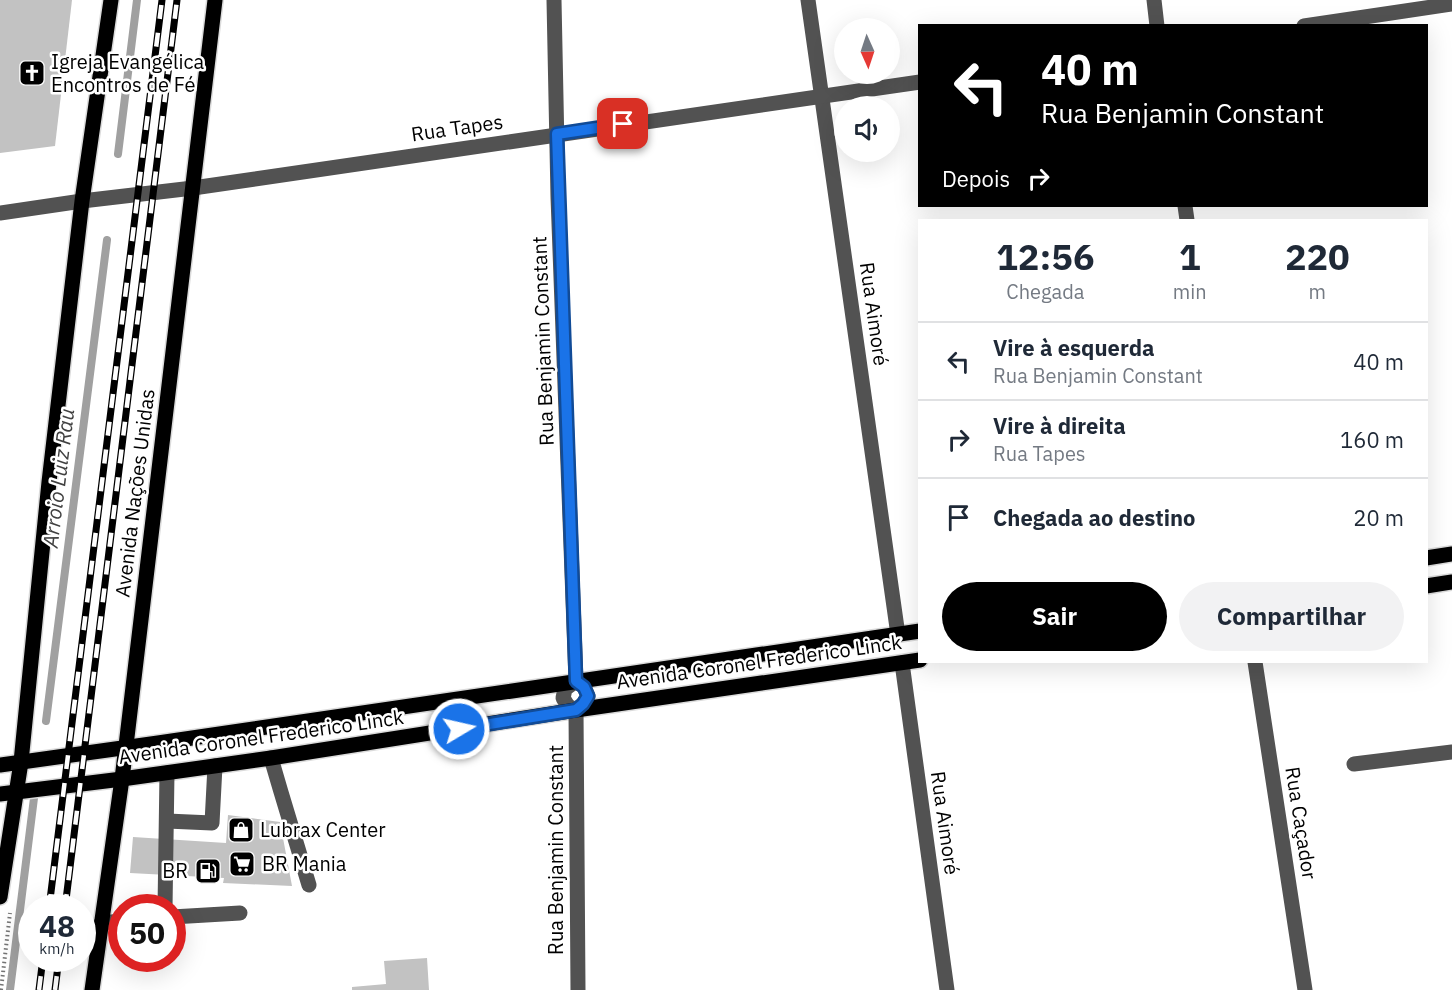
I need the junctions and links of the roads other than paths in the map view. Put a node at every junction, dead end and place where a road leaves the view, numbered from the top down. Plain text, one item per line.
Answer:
1 (111, 0) edge
2 (215, 0) edge
3 (554, 0) edge
4 (808, 0) edge
5 (1154, 0) edge
6 (1452, 4) edge
7 (1157, 24) edge
8 (1317, 24) edge
9 (918, 82) edge
10 (821, 96) junction
11 (557, 134) junction
12 (193, 188) junction
13 (82, 201) junction
14 (0, 213) edge
15 (1452, 554) edge
16 (1428, 558) edge
17 (1452, 582) edge
18 (1428, 586) edge
19 (918, 631) edge
20 (898, 634) junction
21 (918, 660) edge
22 (902, 663) junction
23 (1255, 663) edge
24 (576, 681) junction
25 (576, 710) junction
26 (125, 748) junction
27 (1452, 752) edge
28 (272, 758) junction
29 (21, 762) junction
30 (1354, 764) dead end
31 (0, 765) edge
32 (215, 766) junction
33 (167, 773) junction
34 (122, 779) junction
35 (8, 793) edge
36 (167, 821) junction
37 (309, 885) dead end
38 (165, 894) edge
39 (0, 897) edge
40 (240, 913) dead end
41 (186, 915) edge
42 (108, 922) edge
43 (102, 923) junction
44 (92, 990) edge
45 (578, 990) edge
46 (947, 990) edge
47 (1305, 990) edge

1 - 13 main road
2 - 12 main road, Avenida Nações Unidas
3 - 11 street, Rua Benjamin Constant
4 - 10 street, Rua Aimoré
5 - 7 street
6 - 8 street
9 - 10 street, Rua Tapes
10 - 11 street, Rua Tapes
10 - 20 street, Rua Aimoré
11 - 12 street, Rua Tapes
11 - 24 street, Rua Benjamin Constant
12 - 13 street, Rua Tapes
12 - 26 main road, Avenida Nações Unidas
13 - 14 street, Rua Tapes
13 - 29 main road
15 - 16 main road
17 - 18 main road
19 - 20 main road, Avenida Coronel Frederico Linck
20 - 24 main road, Avenida Coronel Frederico Linck
21 - 22 main road, Avenida Coronel Frederico Linck
22 - 25 main road, Avenida Coronel Frederico Linck
22 - 46 street, Rua Aimoré
23 - 47 street, Rua Caçador
24 - 25 street, Rua Benjamin Constant
24 - 26 main road, Avenida Coronel Frederico Linck
25 - 28 main road, Avenida Coronel Frederico Linck
25 - 45 street, Rua Benjamin Constant
26 - 29 main road, Avenida Coronel Frederico Linck
26 - 34 main road, Avenida Nações Unidas
27 - 30 street
28 - 32 main road, Avenida Coronel Frederico Linck
28 - 37 street
29 - 31 main road, Avenida Coronel Frederico Linck
29 - 35 main road
32 - 33 main road, Avenida Coronel Frederico Linck
32 - 36 street
33 - 34 main road, Avenida Coronel Frederico Linck
33 - 36 street
34 - 35 main road, Avenida Coronel Frederico Linck
34 - 43 main road, Avenida Nações Unidas
35 - 39 main road
36 - 38 street
40 - 41 street
42 - 43 street
43 - 44 main road, Avenida Nações Unidas

